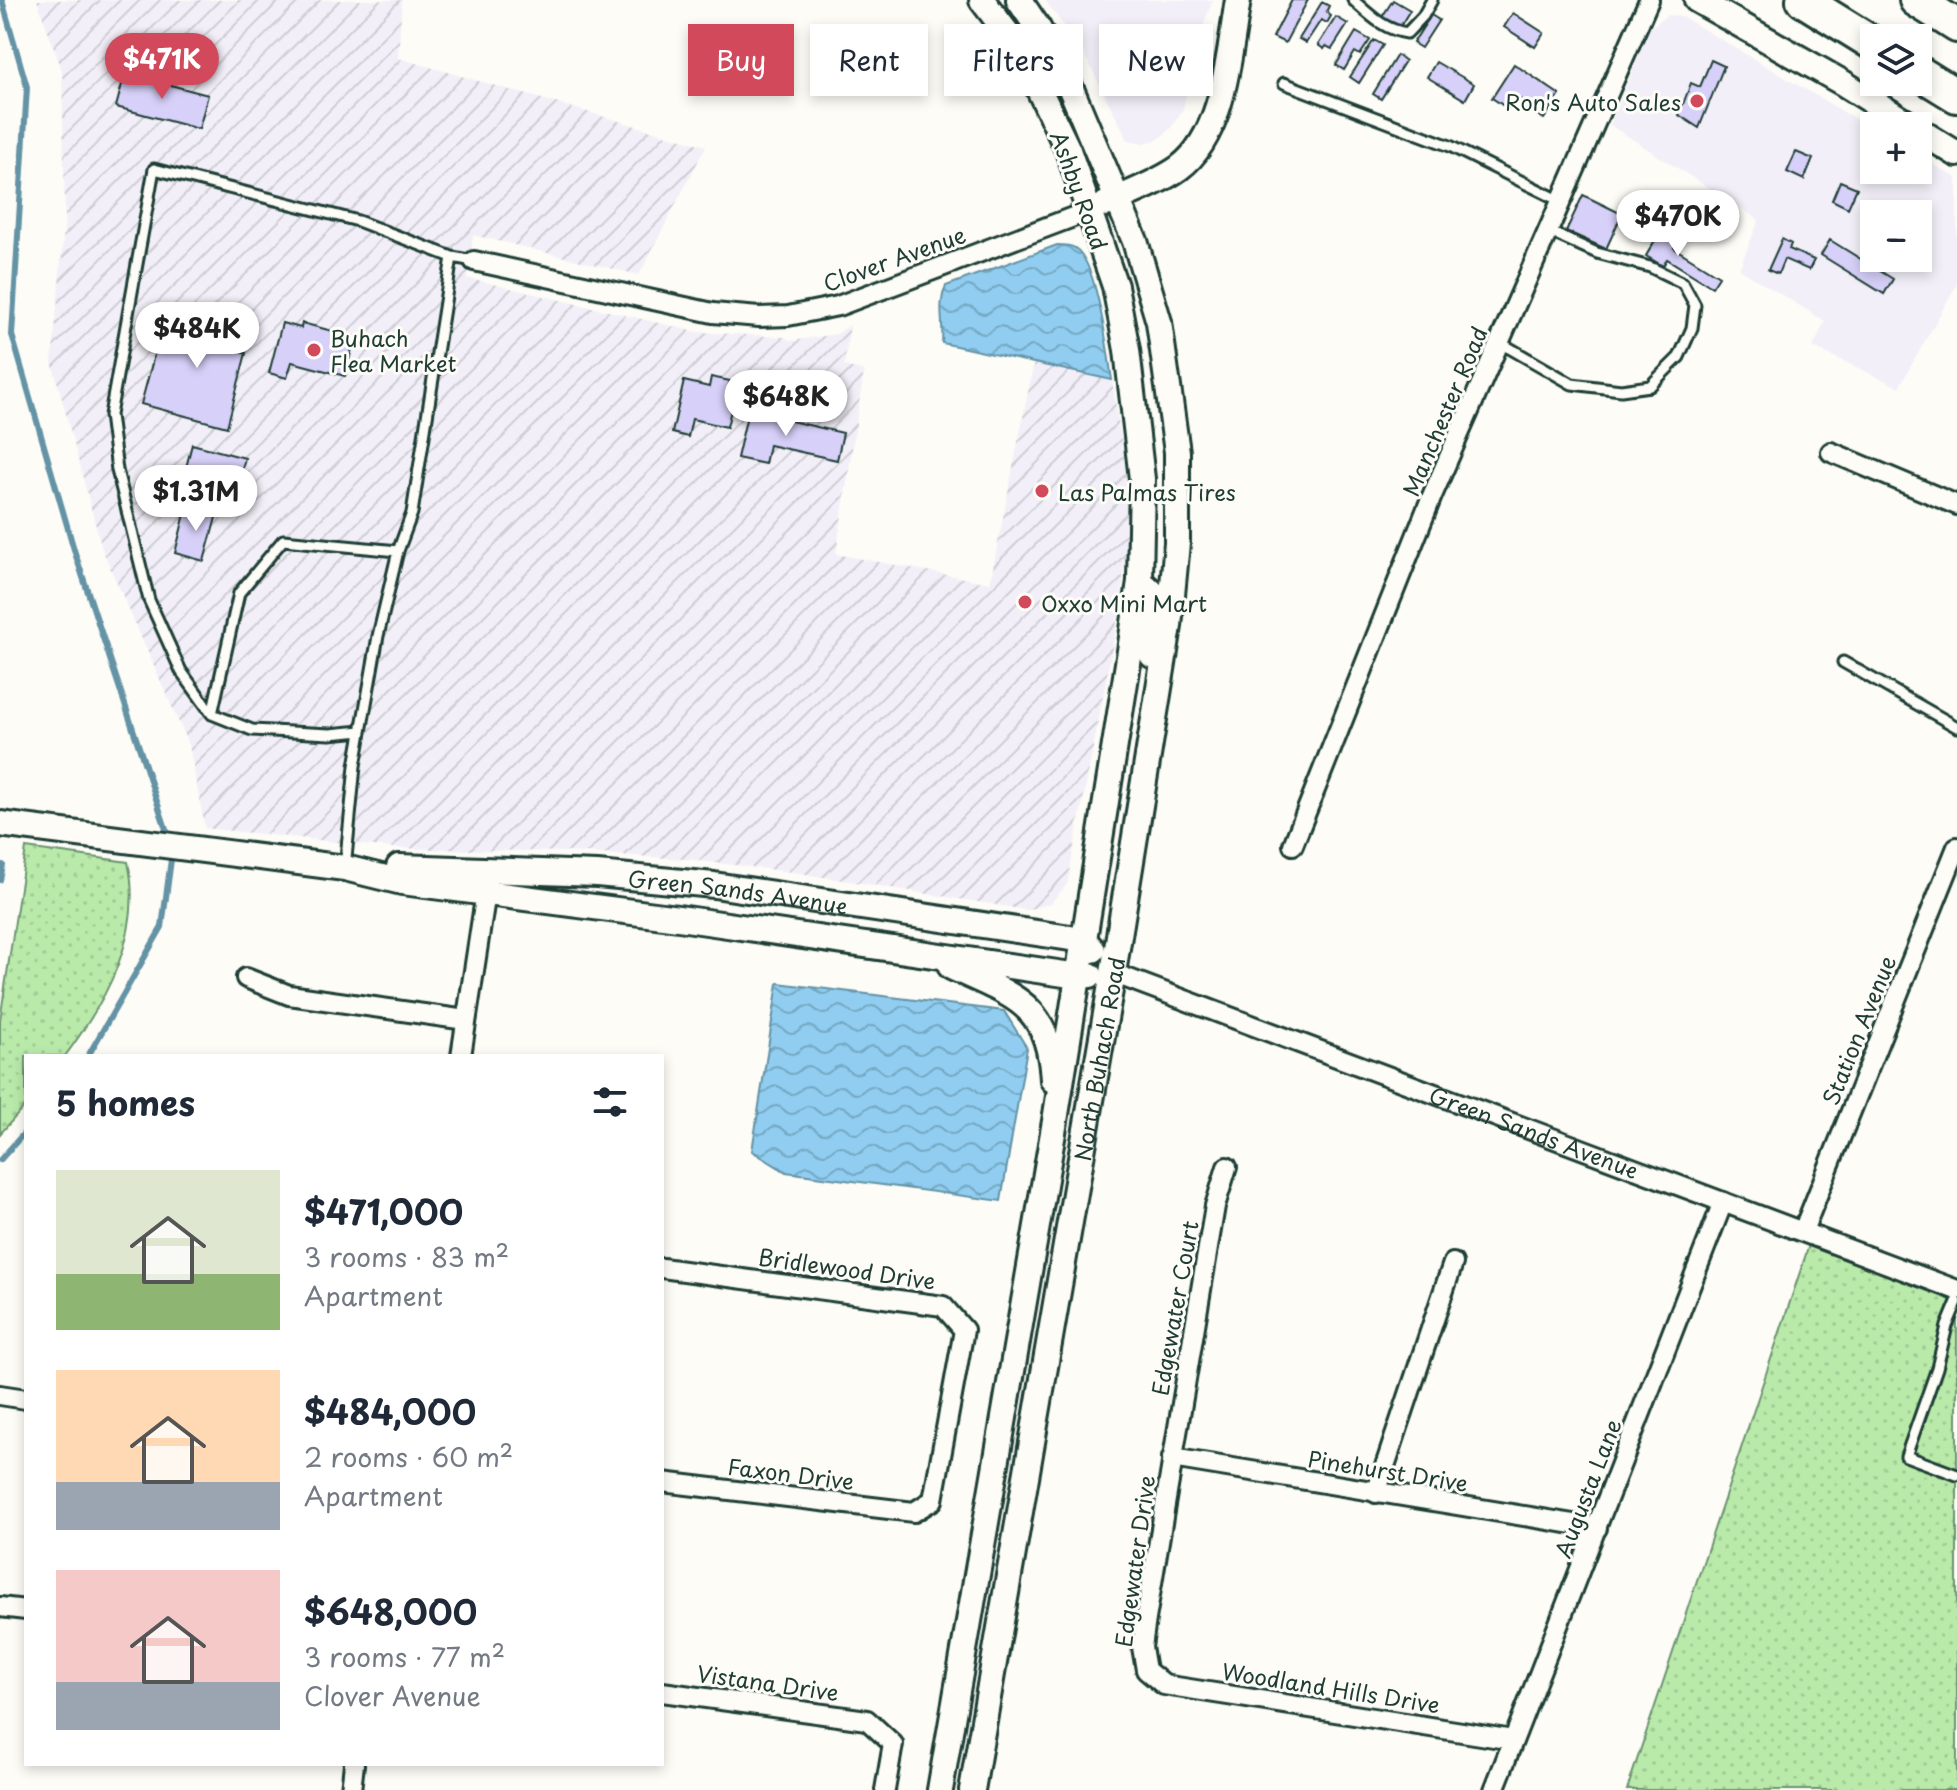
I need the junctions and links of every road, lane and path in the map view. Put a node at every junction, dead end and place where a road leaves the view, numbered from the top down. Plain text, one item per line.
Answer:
1 (1019, 0) edge
2 (1238, 0) edge
3 (1353, 0) edge
4 (1432, 0) edge
5 (1649, 0) edge
6 (1697, 0) edge
7 (1803, 0) edge
8 (1916, 0) edge
9 (992, 3) edge
10 (1957, 26) edge
11 (1860, 35) edge
12 (1932, 81) edge
13 (1284, 83) dead end
14 (1957, 96) edge
15 (1890, 112) edge
16 (1932, 139) edge
17 (1957, 154) edge
18 (1119, 198) junction
19 (1561, 201) junction
20 (1089, 211) junction
21 (1548, 231) junction
22 (452, 257) junction
23 (474, 261) joint
24 (1159, 322) joint
25 (1499, 342) junction
26 (1127, 350) joint
27 (1831, 452) dead end
28 (1957, 505) edge
29 (398, 551) junction
30 (1140, 581) junction
31 (1843, 662) dead end
32 (1161, 676) junction
33 (212, 714) junction
34 (1957, 727) edge
35 (361, 731) junction
36 (0, 824) edge
37 (1293, 845) dead end
38 (1957, 847) edge
39 (345, 868) junction
40 (486, 892) junction
41 (1084, 940) junction
42 (927, 956) junction
43 (1113, 973) junction
44 (1078, 976) junction
45 (246, 978) dead end
46 (466, 1020) junction
47 (461, 1054) edge
48 (1055, 1121) junction
49 (1227, 1167) dead end
50 (1723, 1202) junction
51 (1803, 1231) junction
52 (1453, 1263) dead end
53 (664, 1268) edge
54 (1957, 1290) edge
55 (1957, 1302) edge
56 (0, 1395) edge
57 (24, 1399) edge
58 (1172, 1458) junction
59 (1957, 1475) edge
60 (664, 1482) edge
61 (1376, 1493) junction
62 (914, 1512) joint
63 (1597, 1528) junction
64 (0, 1607) edge
65 (24, 1610) edge
66 (1146, 1670) joint
67 (664, 1692) edge
68 (1513, 1740) junction
69 (354, 1766) edge
70 (351, 1790) edge
71 (885, 1790) edge
72 (940, 1790) edge
73 (972, 1790) edge
74 (1494, 1790) edge

1 - 18 main road, Ashby Road
2 - 18 main road
3 - 4 lane
5 - 19 street, Manchester Road
6 - 15 main road
7 - 11 highway
8 - 10 highway
9 - 20 main road, Ashby Road
12 - 14 highway
13 - 19 lane
16 - 17 main road
18 - 20 main road
18 - 24 main road, Ashby Road
19 - 21 street, Manchester Road
20 - 23 street, Clover Avenue
20 - 26 main road, Ashby Road
21 - 25 street, Manchester Road
21 - 25 lane
22 - 23 lane
22 - 29 lane
22 - 33 lane
24 - 32 main road, North Buhach Road
25 - 37 street, Manchester Road
26 - 30 main road, North Buhach Road
27 - 28 street
29 - 33 lane
29 - 35 lane
30 - 32 main road
30 - 41 main road, North Buhach Road
31 - 34 lane
32 - 43 main road, North Buhach Road
33 - 35 lane
35 - 39 lane
36 - 39 main road, Green Sands Avenue
38 - 51 street, Station Avenue
39 - 40 main road, Green Sands Avenue
39 - 41 main road, Green Sands Avenue
40 - 42 main road, Green Sands Avenue
40 - 46 street
41 - 43 main road, Green Sands Avenue
41 - 44 main road, North Buhach Road
42 - 44 main road, Green Sands Avenue
42 - 48 main road
43 - 44 main road, Green Sands Avenue
43 - 50 street, Green Sands Avenue
43 - 73 main road, North Buhach Road
44 - 48 main road, North Buhach Road
45 - 46 street
46 - 47 street
48 - 72 main road, North Buhach Road
49 - 58 street, Edgewater Court
50 - 51 street, Green Sands Avenue
50 - 63 street, Augusta Lane
51 - 54 street, Green Sands Avenue
52 - 61 street
53 - 62 street, Bridlewood Drive
55 - 59 lane
56 - 57 street
58 - 61 street, Pinehurst Drive
58 - 66 street, Edgewater Drive
60 - 62 street, Faxon Drive
61 - 63 street, Pinehurst Drive
63 - 68 street, Augusta Lane
64 - 65 street
66 - 68 street, Woodland Hills Drive
67 - 71 street, Vistana Drive
68 - 74 street, Augusta Lane
69 - 70 street

